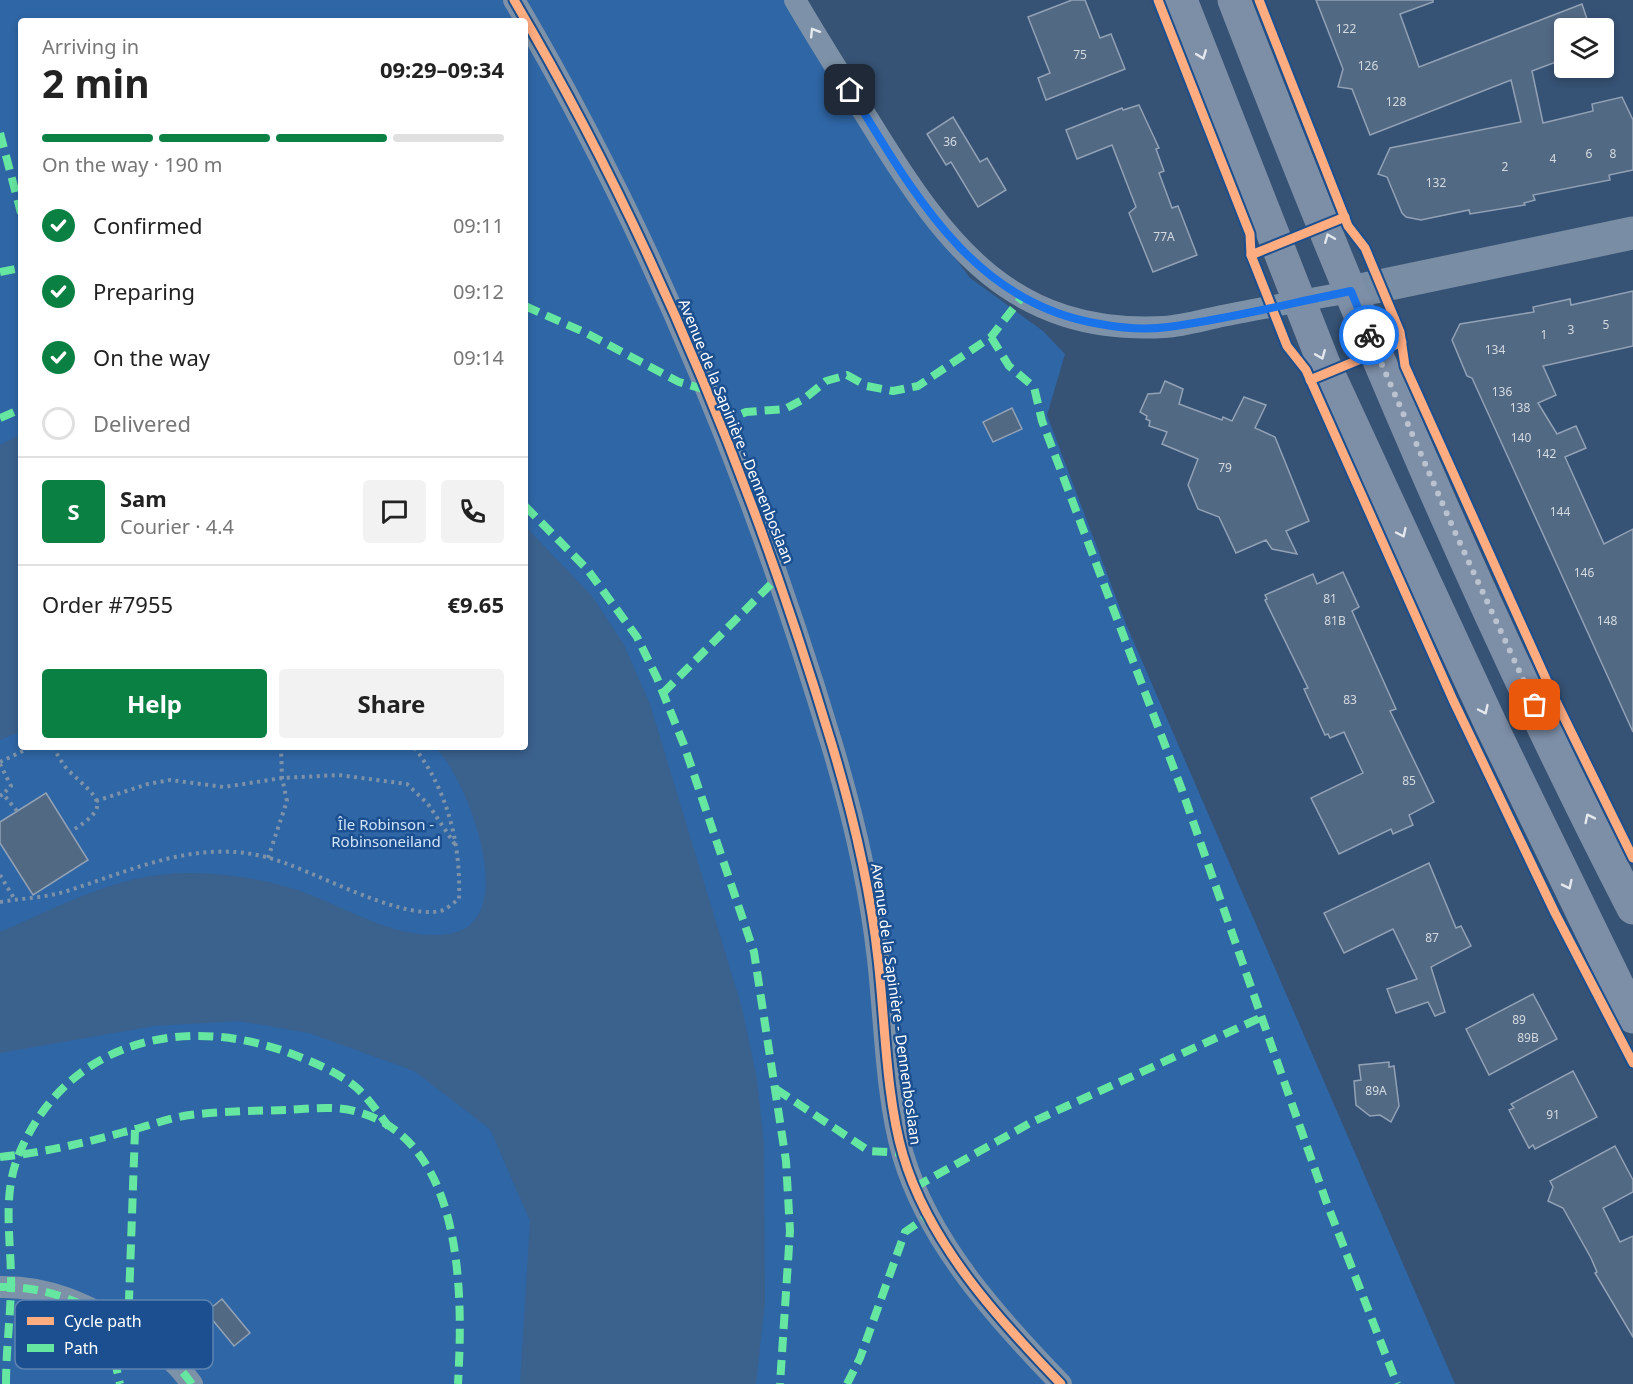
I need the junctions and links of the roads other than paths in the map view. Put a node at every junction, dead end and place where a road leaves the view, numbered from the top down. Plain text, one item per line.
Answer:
1 (514, 0) edge
2 (795, 0) edge
3 (1181, 0) edge
4 (1234, 0) edge
5 (524, 18) edge
6 (528, 25) edge
7 (1633, 233) edge
8 (1351, 291) junction
9 (1299, 301) junction
10 (1633, 908) edge
11 (1633, 1017) edge
12 (0, 1287) edge
13 (74, 1300) edge
14 (181, 1369) edge
15 (192, 1384) edge
16 (1061, 1384) edge

1 - 5 street, Avenue de la Sapinière - Dennenboslaan
9 -> 2 street
3 -> 9 main road
8 -> 4 main road
6 - 16 street, Avenue de la Sapinière - Dennenboslaan
7 - 8 street
8 - 9 street
10 -> 8 main road
9 -> 11 main road
12 - 13 street
14 - 15 street

